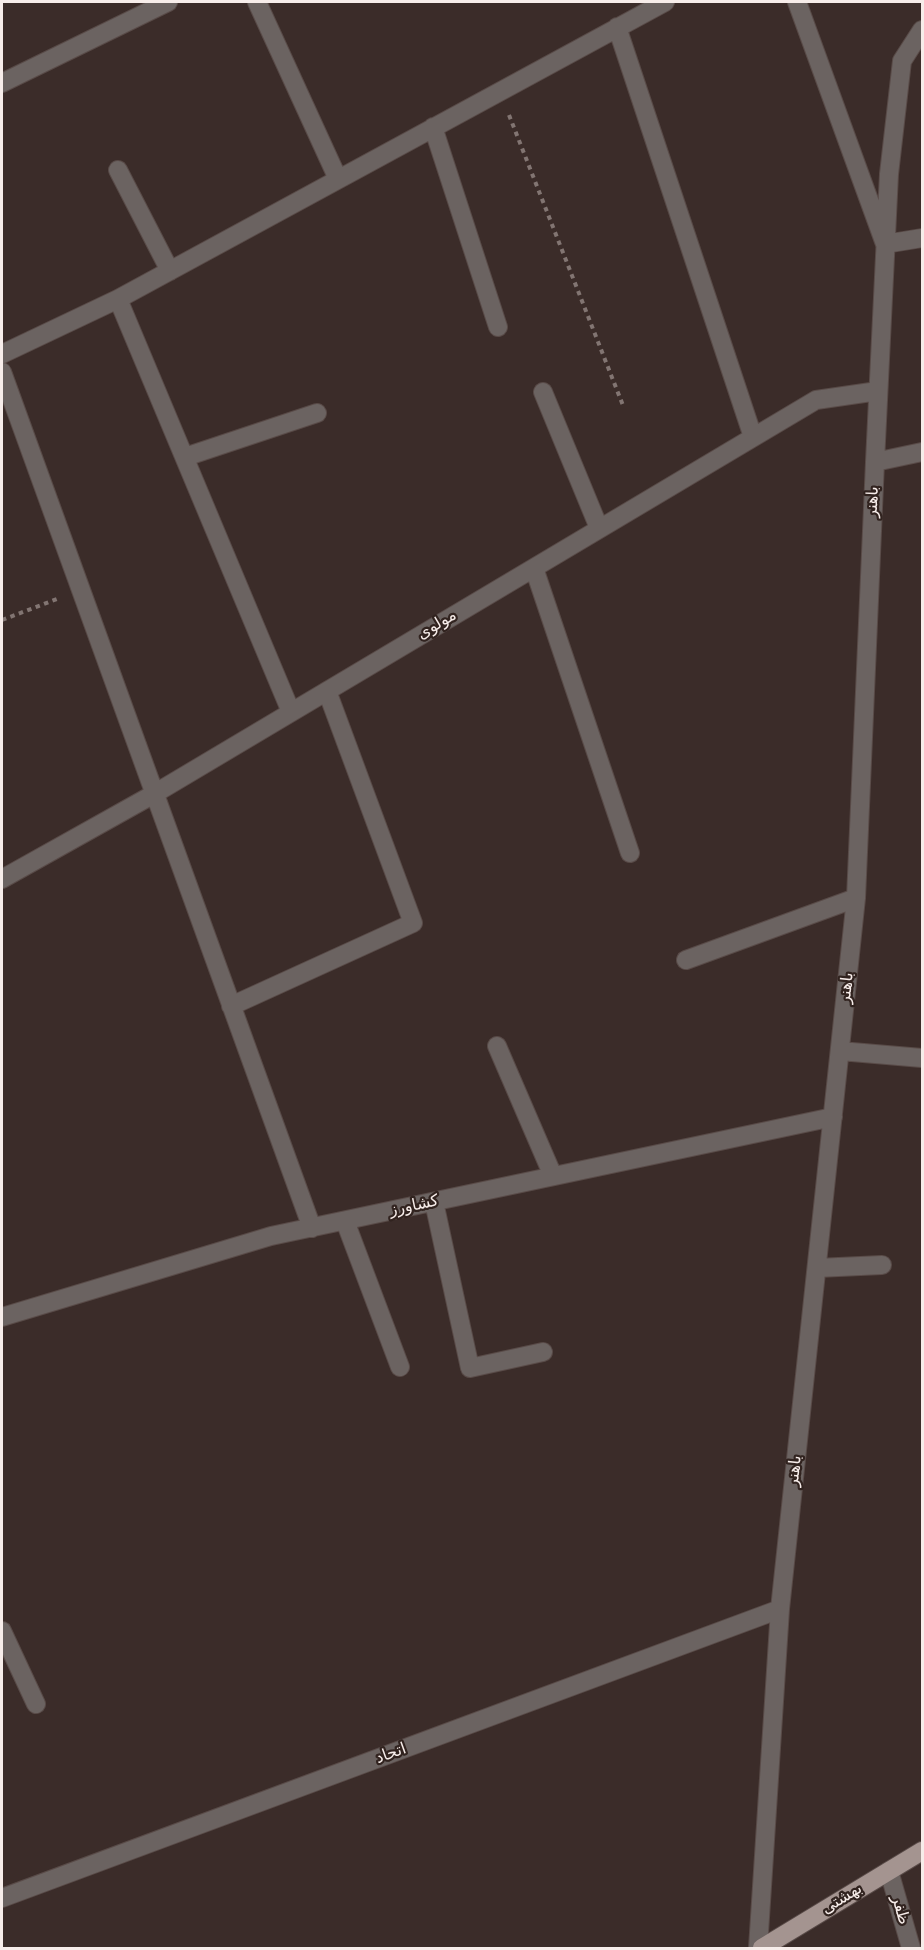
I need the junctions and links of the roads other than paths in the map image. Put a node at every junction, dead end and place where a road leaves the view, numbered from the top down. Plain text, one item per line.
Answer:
1 (168, 2) edge
2 (257, 2) edge
3 (665, 2) edge
4 (797, 2) edge
5 (617, 27) junction
6 (922, 30) edge
7 (2, 83) edge
8 (433, 128) junction
9 (118, 170) dead end
10 (338, 179) junction
11 (922, 238) edge
12 (885, 244) junction
13 (170, 271) junction
14 (118, 299) junction
15 (498, 327) dead end
16 (2, 354) edge
17 (2, 372) edge
18 (878, 391) junction
19 (543, 392) dead end
20 (317, 413) dead end
21 (753, 437) junction
22 (922, 452) edge
23 (185, 457) junction
24 (875, 462) junction
25 (599, 528) junction
26 (534, 567) junction
27 (327, 691) junction
28 (291, 712) junction
29 (154, 794) junction
30 (630, 853) dead end
31 (2, 879) edge
32 (856, 898) junction
33 (686, 960) dead end
34 (231, 1006) junction
35 (497, 1046) dead end
36 (840, 1051) junction
37 (922, 1058) edge
38 (833, 1117) junction
39 (554, 1176) junction
40 (434, 1202) junction
41 (345, 1221) junction
42 (312, 1228) junction
43 (882, 1265) dead end
44 (817, 1268) junction
45 (2, 1317) edge
46 (543, 1352) dead end
47 (400, 1367) dead end
48 (780, 1609) junction
49 (2, 1631) edge
50 (36, 1704) dead end
51 (922, 1851) edge
52 (889, 1870) junction
53 (2, 1898) edge
54 (760, 1948) edge
55 (911, 1948) edge

1 - 7 street
2 - 10 street
3 - 5 street
4 - 12 street
5 - 8 street
5 - 21 street
6 - 12 street, باهنر
8 - 10 street
8 - 15 street
9 - 13 street
10 - 13 street
11 - 12 street
12 - 18 street, باهنر
13 - 14 street
14 - 16 street
14 - 23 street
17 - 29 street
18 - 21 street, مولوی
18 - 24 street, باهنر
19 - 25 street
20 - 23 street
21 - 25 street, مولوی
22 - 24 street
23 - 28 street
24 - 32 street, باهنر
25 - 26 street, مولوی
26 - 27 street, مولوی
26 - 30 street
27 - 28 street, مولوی
27 - 34 street
28 - 29 street, مولوی
29 - 31 street, مولوی
29 - 34 street
32 - 33 street
32 - 36 street, باهنر
34 - 42 street
35 - 39 street
36 - 37 street
36 - 38 street, باهنر
38 - 39 street, کشاورز
38 - 44 street, باهنر
39 - 40 street, کشاورز
40 - 41 street, کشاورز
40 - 46 street
41 - 42 street, کشاورز
41 - 47 street
42 - 45 street, کشاورز
43 - 44 street
44 - 48 street, باهنر
48 - 53 street, اتحاد
48 - 54 street, باهنر
49 - 50 street
51 - 52 main road, بهشتی
52 - 54 main road, بهشتی
52 - 55 street, ظفر

